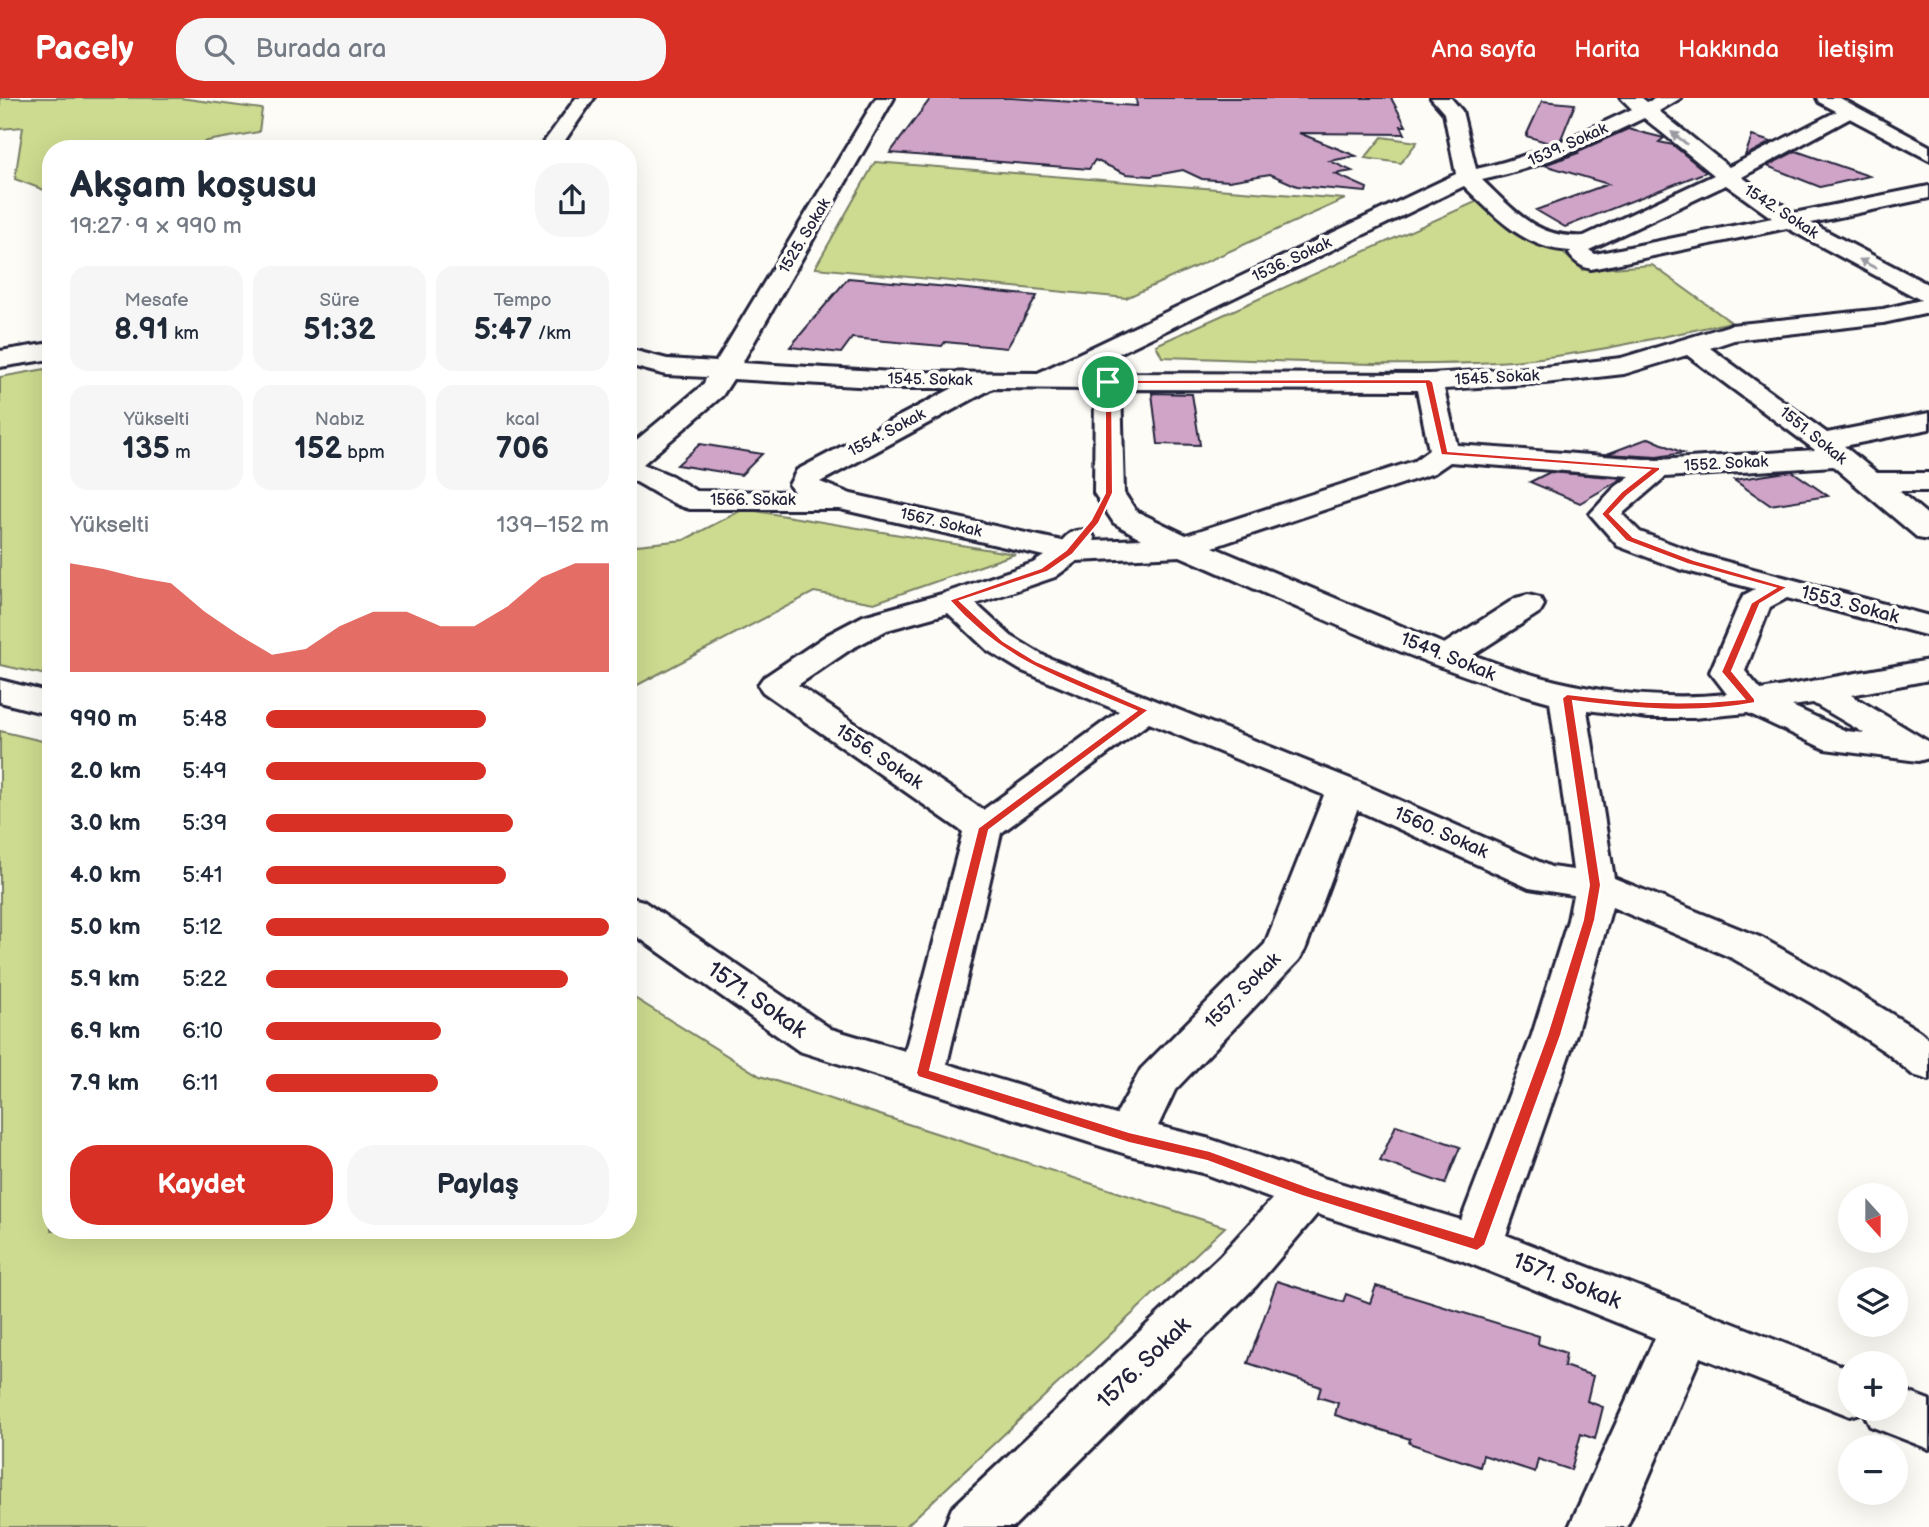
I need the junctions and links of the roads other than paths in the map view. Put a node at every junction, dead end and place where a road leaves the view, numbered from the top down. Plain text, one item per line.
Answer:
1 (585, 98) edge
2 (886, 98) edge
3 (1440, 98) edge
4 (1672, 98) edge
5 (1826, 98) edge
6 (1633, 102) edge
7 (1852, 104) edge
8 (1929, 137) edge
9 (555, 140) edge
10 (1929, 154) edge
11 (1728, 176) junction
12 (1467, 177) junction
13 (1929, 192) edge
14 (1790, 221) junction
15 (1568, 246) junction
16 (1929, 295) edge
17 (1929, 306) edge
18 (1693, 346) junction
19 (42, 352) edge
20 (0, 359) edge
21 (637, 359) edge
22 (723, 372) junction
23 (987, 381) junction
24 (1040, 381) junction
25 (1108, 382) junction
26 (1429, 382) junction
27 (1929, 421) edge
28 (1831, 449) junction
29 (1444, 453) junction
30 (637, 454) edge
31 (1657, 468) junction
32 (637, 472) edge
33 (1870, 482) junction
34 (1929, 482) edge
35 (814, 492) joint
36 (1109, 493) junction
37 (844, 501) junction
38 (1929, 531) edge
39 (1184, 546) junction
40 (1069, 552) junction
41 (1783, 587) junction
42 (954, 600) junction
43 (1528, 605) dead end
44 (1929, 626) edge
45 (1447, 657) junction
46 (1929, 670) edge
47 (1817, 690) junction
48 (0, 691) edge
49 (1567, 698) junction
50 (1751, 701) junction
51 (42, 702) edge
52 (1144, 710) junction
53 (1923, 754) edge
54 (1345, 790) junction
55 (984, 828) junction
56 (1595, 885) junction
57 (637, 916) edge
58 (1929, 1063) edge
59 (922, 1073) junction
60 (1129, 1137) junction
61 (1307, 1192) junction
62 (1477, 1245) junction
63 (1686, 1328) junction
64 (1838, 1388) edge
65 (1908, 1417) edge
66 (1929, 1425) edge
67 (993, 1521) edge
68 (1598, 1527) edge

1 - 9 street
2 - 22 street, 1525. Sokak
3 - 12 street
4 - 6 street, 1539. Sokak
5 - 7 street
11 -> 6 street, 1542. Sokak
6 - 12 street, 1539. Sokak
7 - 8 street
7 - 10 street
7 - 11 street
11 - 14 street, 1542. Sokak
11 - 15 street
12 - 15 street
12 - 24 street, 1536. Sokak
13 - 14 street
14 - 15 street
16 -> 14 street, 1542. Sokak
17 - 18 street, 1545. Sokak
18 - 26 street, 1545. Sokak
18 - 28 street, 1551. Sokak
19 - 20 street
21 - 22 street, 1545. Sokak
22 - 23 street, 1545. Sokak
22 - 30 street
23 - 24 street, 1545. Sokak
23 - 35 street, 1554. Sokak
24 - 25 street, 1545. Sokak
25 - 26 street, 1545. Sokak
25 - 36 street
26 - 29 street
27 - 28 street, 1552. Sokak
28 - 31 street, 1552. Sokak
28 - 33 street, 1551. Sokak
29 - 31 street, 1552. Sokak
29 - 39 street
31 - 41 street, 1553. Sokak
32 - 37 street, 1566. Sokak
33 - 34 street
33 - 38 street, 1551. Sokak
35 - 37 street, 1567. Sokak
36 - 39 street, 1549. Sokak
36 - 40 street
37 - 40 street, 1567. Sokak
39 - 40 street
39 - 45 street, 1549. Sokak
40 - 42 street
41 - 44 street, 1553. Sokak
41 - 50 street
42 - 52 street, 1560. Sokak
42 - 55 street, 1556. Sokak
43 - 45 street
45 - 49 street, 1549. Sokak
46 - 47 street, 1549. Sokak
47 - 50 street, 1549. Sokak
47 - 53 street
48 - 51 street
49 - 50 street, 1549. Sokak
49 - 56 street
50 - 53 street
52 - 54 street, 1560. Sokak
52 - 55 street
54 - 56 street, 1560. Sokak
54 - 60 street, 1557. Sokak
55 - 59 street
56 - 58 street, 1560. Sokak
56 - 62 street
57 - 59 street, 1571. Sokak
59 - 60 street, 1571. Sokak
60 - 61 street, 1571. Sokak
61 - 62 street, 1571. Sokak
61 - 67 street, 1576. Sokak
62 - 63 street, 1571. Sokak
63 - 64 street, 1571. Sokak
63 - 68 street
65 - 66 street

